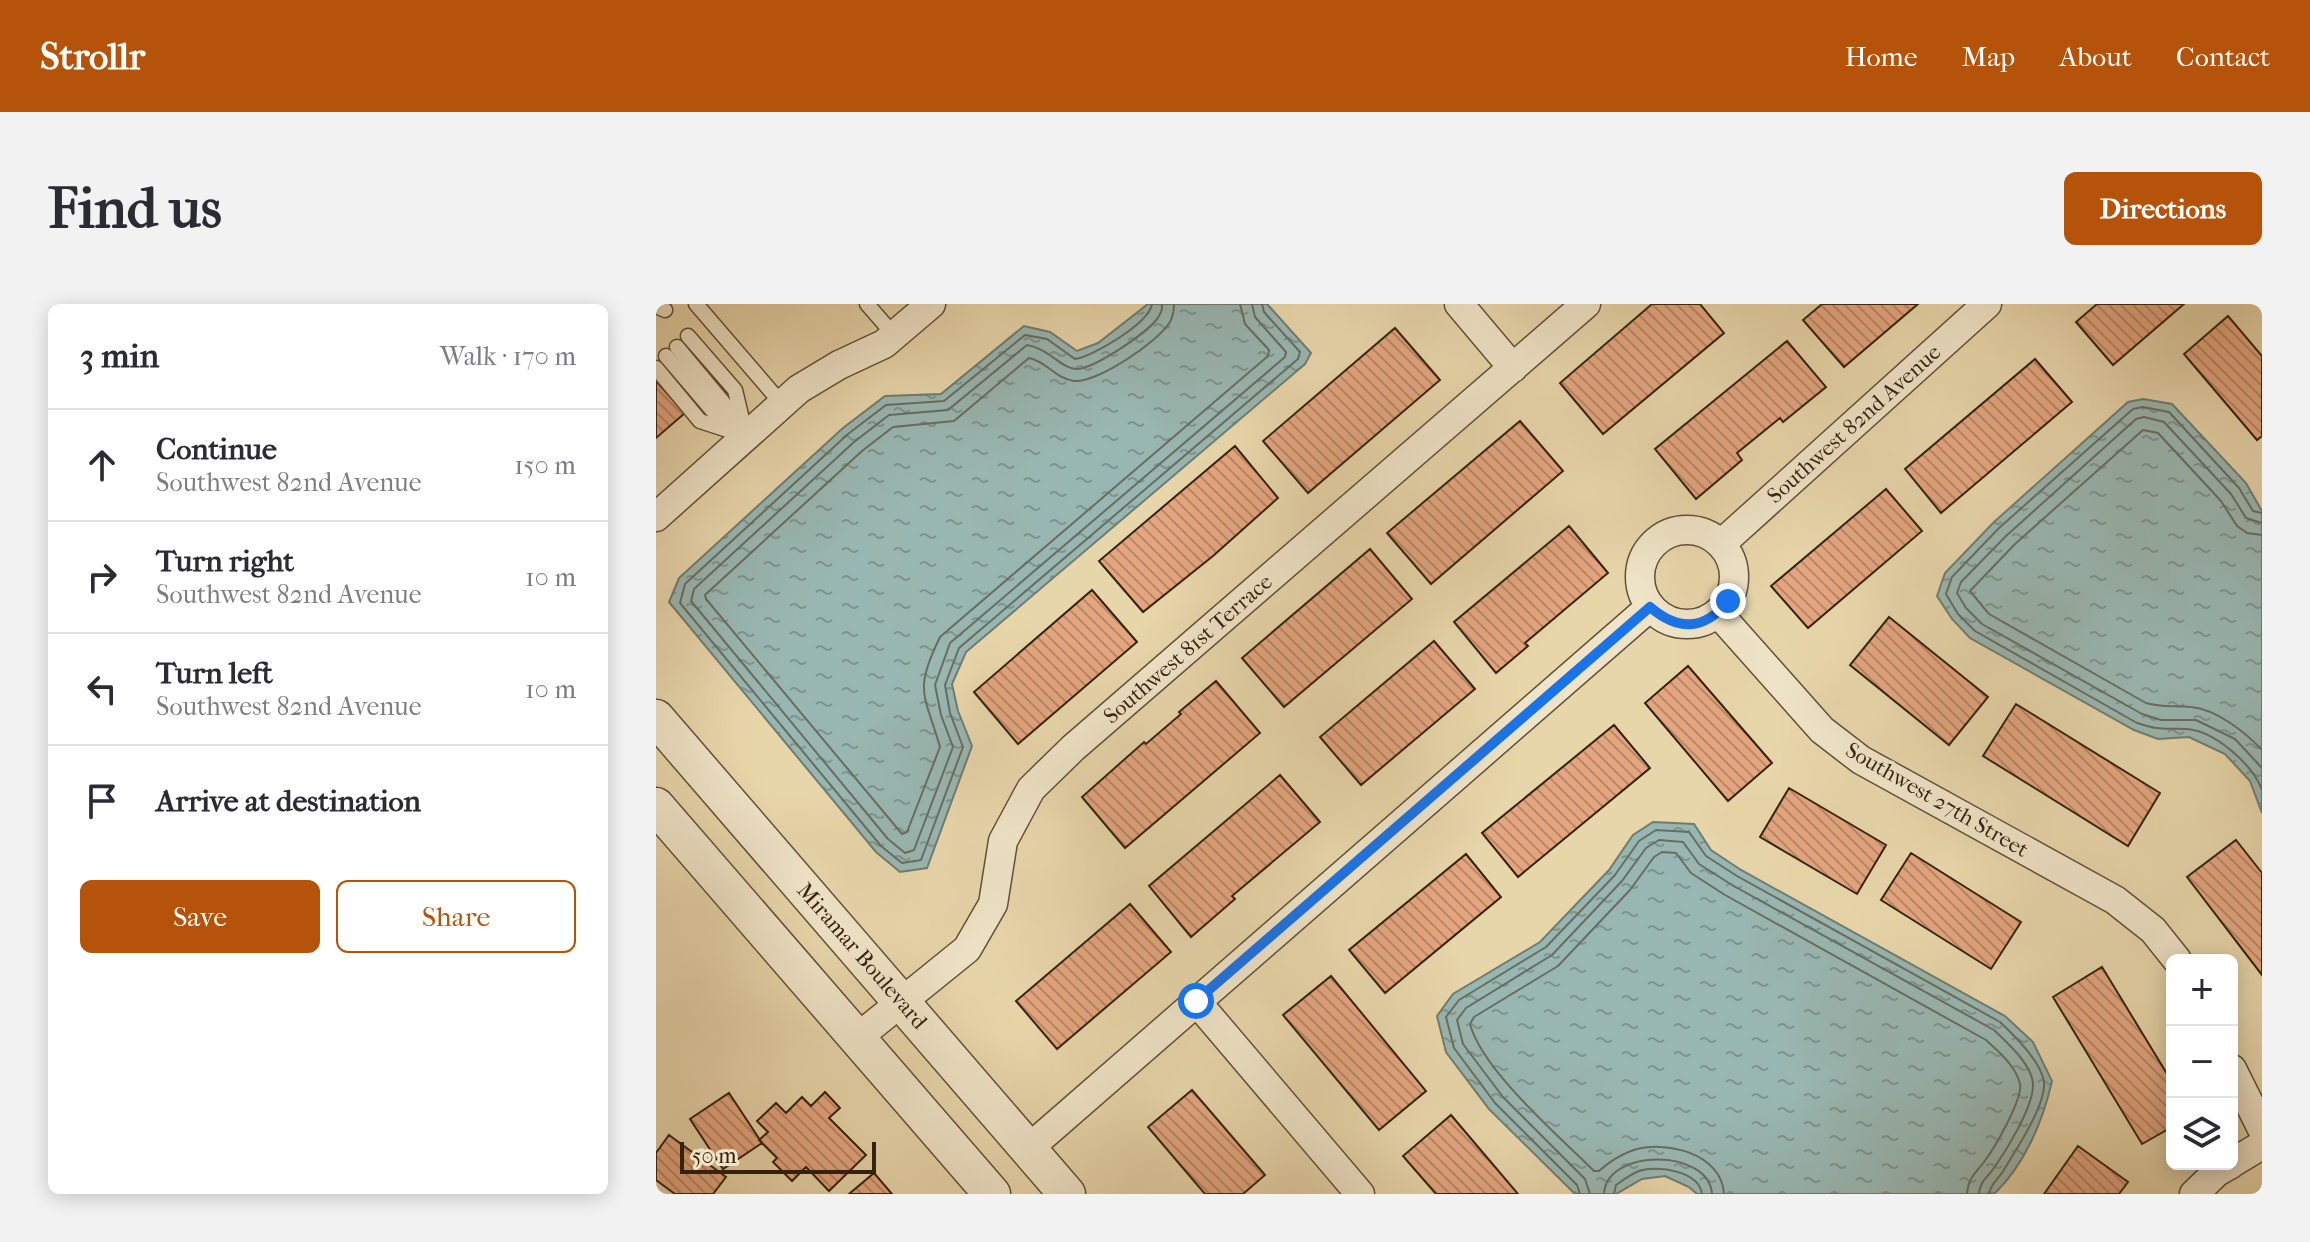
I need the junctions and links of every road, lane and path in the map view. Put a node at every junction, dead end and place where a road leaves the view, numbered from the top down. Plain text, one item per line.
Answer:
1 (696, 304) edge
2 (867, 304) edge
3 (931, 304) edge
4 (1459, 304) edge
5 (1586, 304) edge
6 (1987, 304) edge
7 (894, 335) junction
8 (688, 336) dead end
9 (666, 357) edge
10 (1513, 368) junction
11 (782, 404) junction
12 (746, 436) junction
13 (656, 517) edge
14 (1721, 544) junction
15 (1650, 607) junction
16 (1718, 613) junction
17 (656, 718) edge
18 (656, 806) edge
19 (2172, 954) edge
20 (1196, 1001) junction
21 (901, 1002) junction
22 (857, 1038) junction
23 (2238, 1081) edge
24 (2262, 1129) edge
25 (2262, 1145) edge
26 (1028, 1149) junction
27 (2238, 1160) edge
28 (2220, 1170) edge
29 (992, 1194) edge
30 (1067, 1194) edge
31 (1360, 1194) edge
32 (2194, 1194) edge

1 - 11 lane
2 - 7 lane
3 - 7 street
4 - 10 street
5 - 10 street, Southwest 81st Terrace
6 - 14 street, Southwest 82nd Avenue
7 - 11 street
8 - 12 lane
9 - 12 lane
9 - 12 lane
10 - 21 street, Southwest 81st Terrace
11 - 12 street
12 - 13 street
14 - 15 street
14 - 16 street
15 - 16 street
15 - 20 street
16 - 19 street, Southwest 27th Street
17 - 21 street, Miramar Boulevard
18 - 22 street
20 - 26 street
20 - 31 street
21 - 22 street, Southwest 81st Terrace
21 - 26 street, Miramar Boulevard
22 - 29 street
23 - 24 street
25 - 27 street
26 - 30 street, Miramar Boulevard
28 - 32 street

